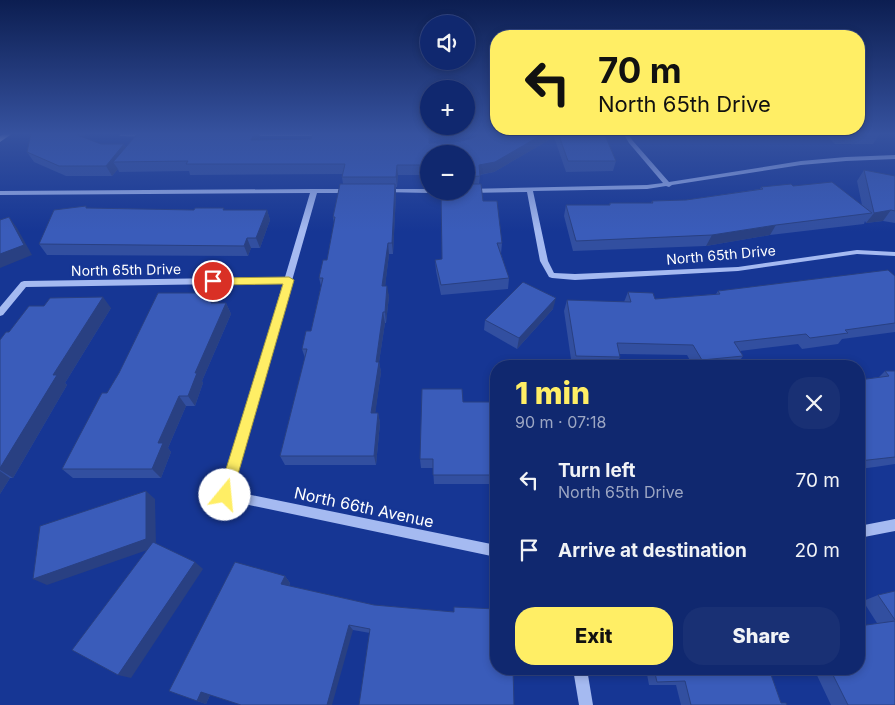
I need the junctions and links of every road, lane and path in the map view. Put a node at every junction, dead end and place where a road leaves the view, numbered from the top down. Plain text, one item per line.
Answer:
1 (652, 166) edge
2 (784, 166) edge
3 (669, 185) junction
4 (475, 190) edge
5 (530, 190) junction
6 (314, 191) junction
7 (362, 191) edge
8 (372, 191) edge
9 (420, 191) edge
10 (0, 193) edge
11 (894, 253) edge
12 (289, 280) junction
13 (0, 313) edge
14 (895, 525) edge
15 (865, 531) edge
16 (490, 550) edge
17 (581, 675) edge
18 (586, 705) edge

1 - 3 street
2 - 3 street
3 - 5 street
4 - 5 street
5 - 11 street, North 65th Drive
6 - 7 street
6 - 10 street
6 - 12 street
8 - 9 street
12 - 13 street, North 65th Drive
12 - 16 street, North 66th Avenue
14 - 15 street
17 - 18 street

